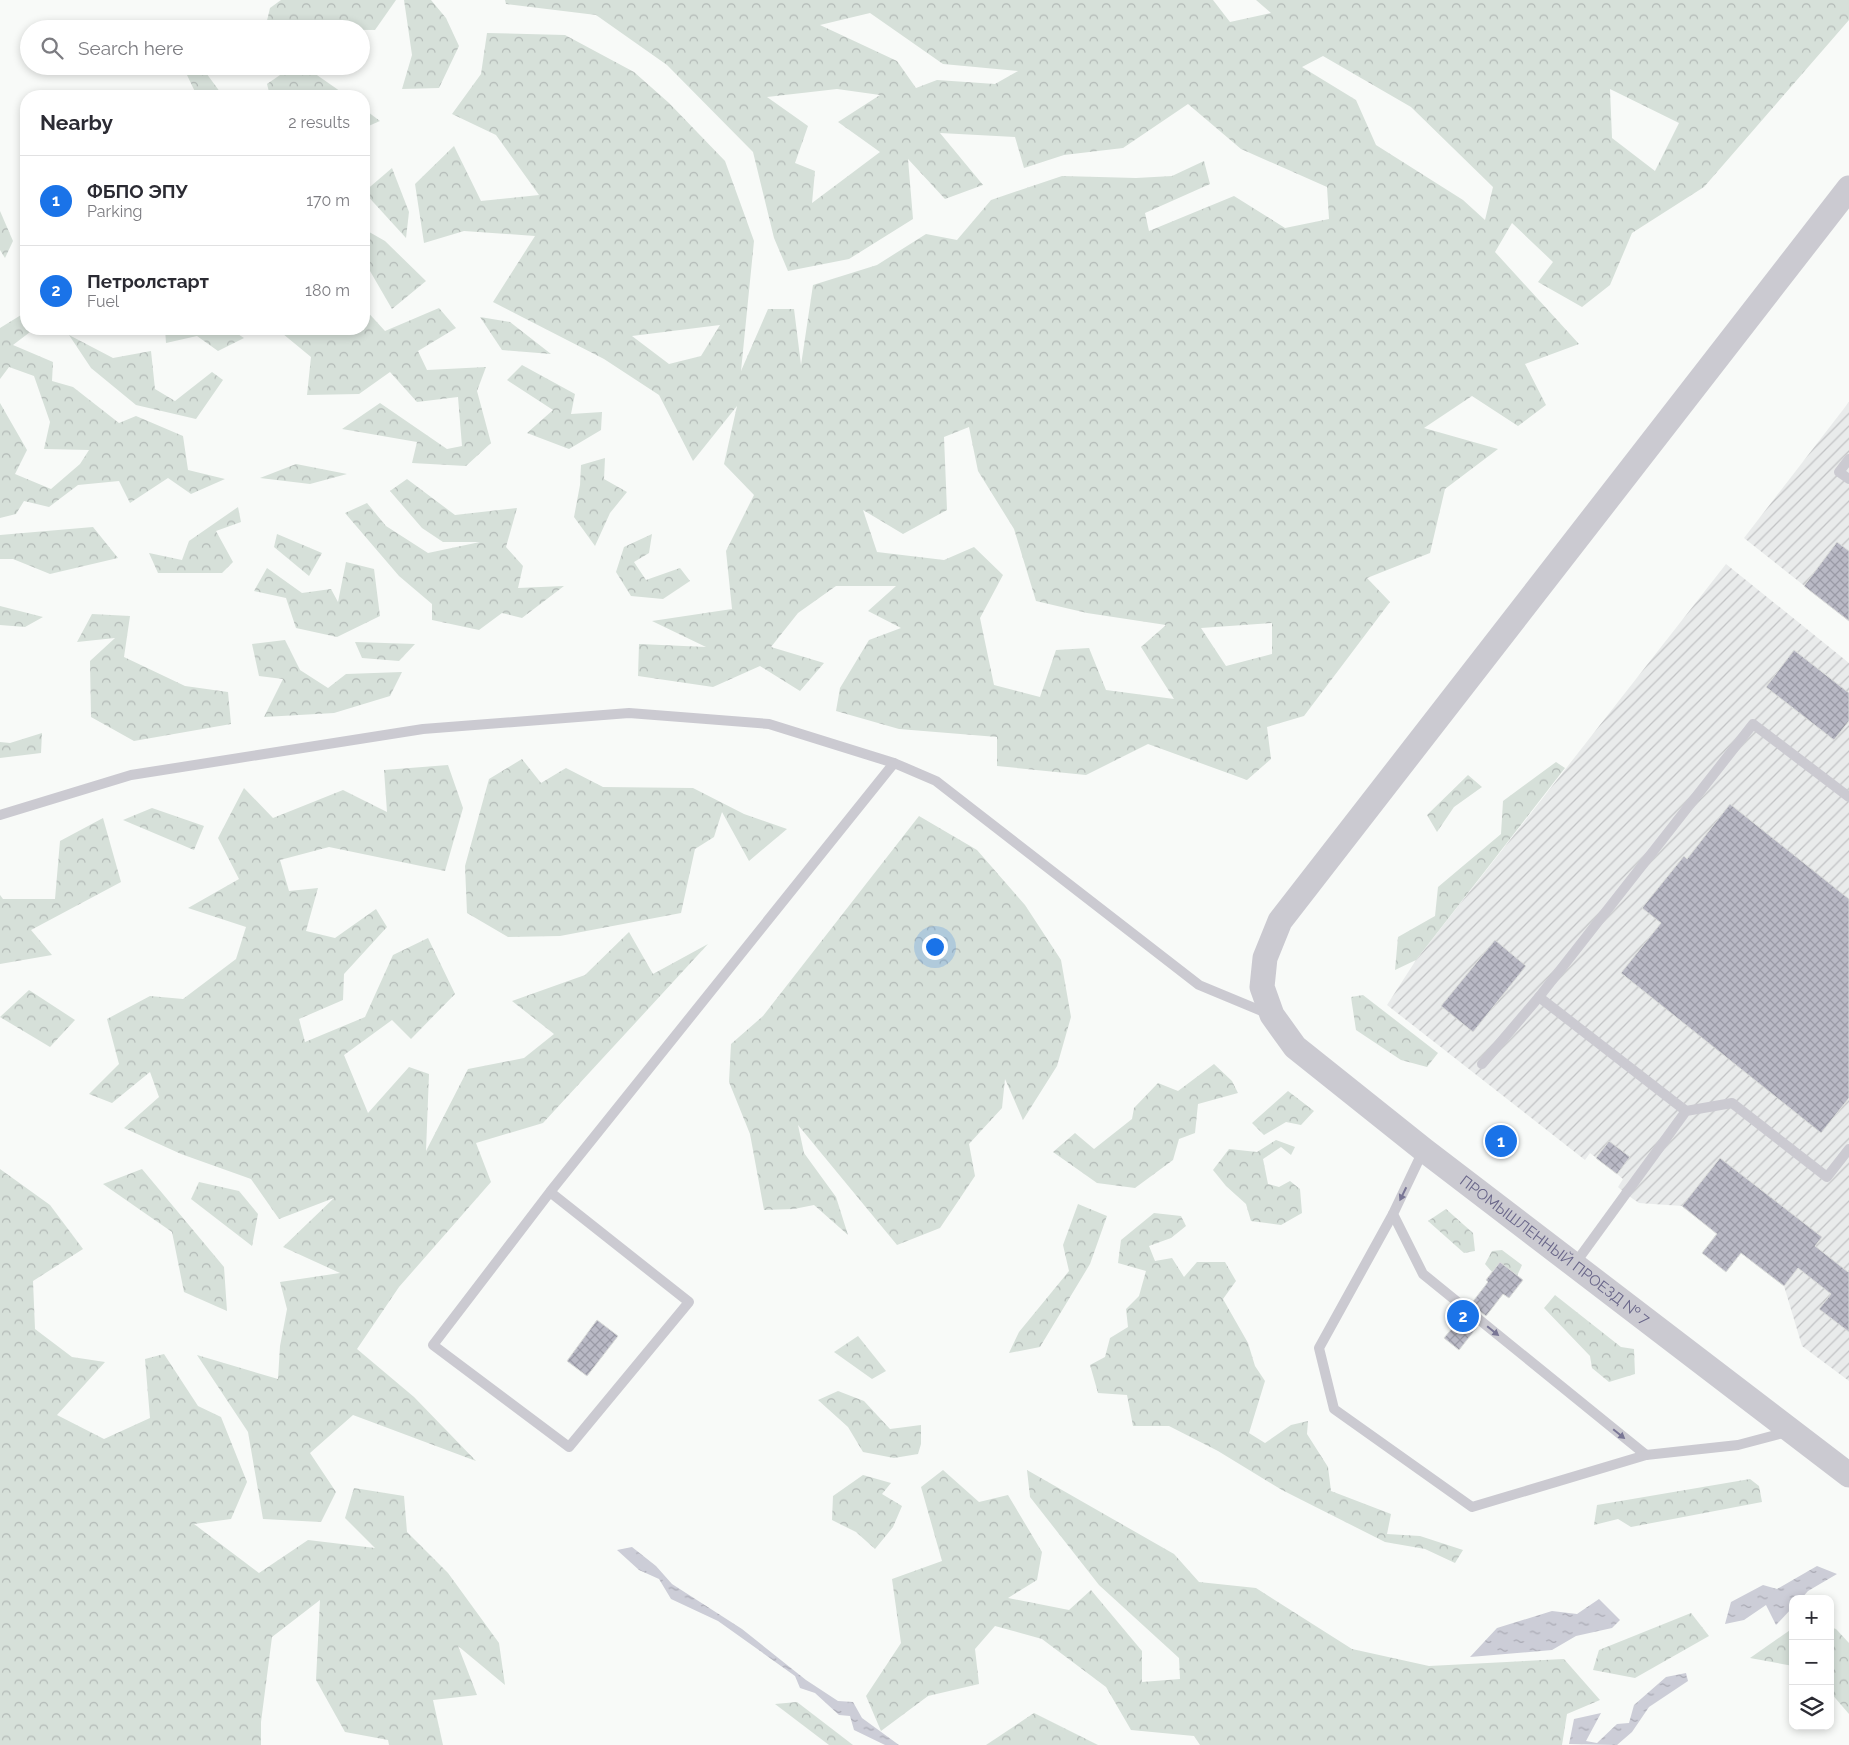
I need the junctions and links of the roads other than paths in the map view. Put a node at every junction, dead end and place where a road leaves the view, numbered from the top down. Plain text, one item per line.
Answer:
1 (1849, 188) edge
2 (1849, 459) edge
3 (1849, 479) edge
4 (894, 763) junction
5 (1849, 796) edge
6 (0, 815) edge
7 (1539, 997) junction
8 (1272, 1015) junction
9 (1482, 1064) dead end
10 (1686, 1111) junction
11 (1849, 1149) edge
12 (1424, 1150) junction
13 (550, 1192) junction
14 (1393, 1214) junction
15 (1574, 1264) junction
16 (1789, 1431) junction
17 (1646, 1455) junction
18 (1849, 1475) edge

1 - 8 street, ПРОМЫШЛЕННЫЙ ПРОЕЗД № 7
2 - 3 lane
4 - 6 lane
4 - 8 lane
4 - 13 lane
5 - 7 lane
7 - 9 lane
7 - 10 lane
8 - 12 street, ПРОМЫШЛЕННЫЙ ПРОЕЗД № 7
10 - 11 lane
10 - 15 lane
12 -> 14 lane
12 - 15 street, ПРОМЫШЛЕННЫЙ ПРОЕЗД № 7
13 - 13 lane
14 -> 17 lane
14 - 17 lane
15 - 16 street, ПРОМЫШЛЕННЫЙ ПРОЕЗД № 7
16 - 17 lane
16 - 18 street, ПРОМЫШЛЕННЫЙ ПРОЕЗД № 7

